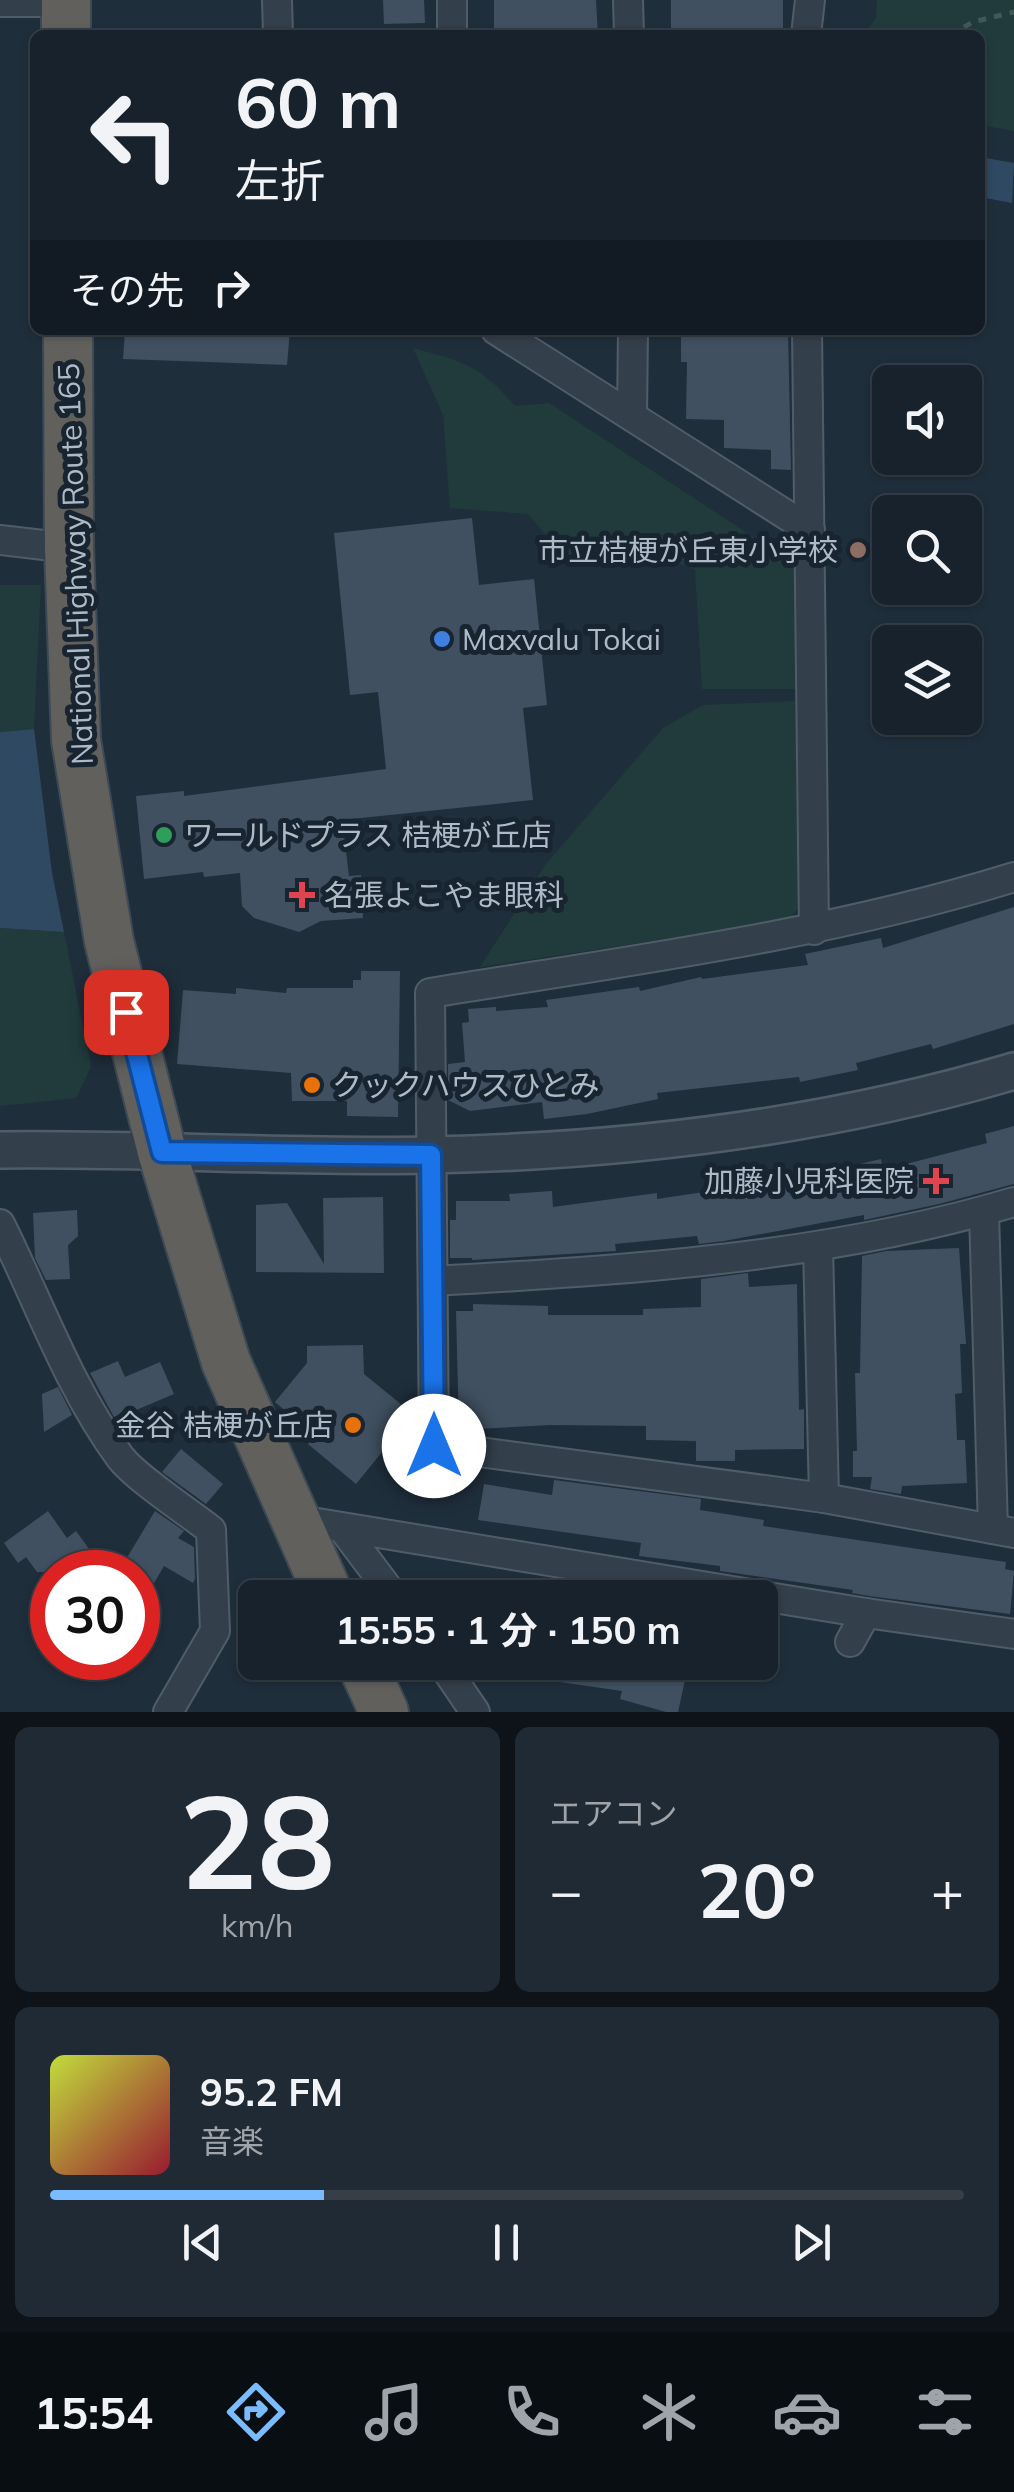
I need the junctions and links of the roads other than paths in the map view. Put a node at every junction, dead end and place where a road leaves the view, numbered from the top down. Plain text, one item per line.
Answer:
1 (277, 0) edge
2 (452, 0) edge
3 (628, 0) edge
4 (810, 0) edge
5 (0, 2) edge
6 (66, 12) edge
7 (278, 30) edge
8 (452, 30) edge
9 (628, 30) edge
10 (807, 30) edge
11 (68, 335) edge
12 (504, 335) edge
13 (634, 335) edge
14 (807, 335) edge
15 (632, 416) junction
16 (810, 530) junction
17 (0, 540) edge
18 (69, 548) junction
19 (1014, 877) edge
20 (814, 930) junction
21 (1014, 1071) edge
22 (0, 1150) edge
23 (162, 1152) junction
24 (431, 1155) junction
25 (1014, 1202) edge
26 (984, 1211) junction
27 (0, 1224) edge
28 (818, 1246) junction
29 (433, 1281) junction
30 (824, 1498) junction
31 (293, 1519) junction
32 (344, 1530) junction
33 (1003, 1531) edge
34 (322, 1580) edge
35 (382, 1580) edge
36 (866, 1613) junction
37 (1014, 1634) edge
38 (850, 1642) dead end
39 (369, 1680) edge
40 (453, 1680) edge
41 (168, 1712) edge
42 (384, 1712) edge
43 (475, 1712) edge

1 - 7 street
2 - 8 street
3 - 9 street
4 - 10 street
5 - 6 street
11 - 18 highway, National Highway Route 165
12 - 15 street
13 - 15 street
14 - 16 street
15 - 16 street
16 - 20 street
17 - 18 street
18 - 23 highway, National Highway Route 165
19 - 20 street
20 - 24 street
21 - 24 street
22 - 23 street
23 - 24 street
23 - 31 highway, National Highway Route 165
24 - 29 street
25 - 26 street
26 - 28 street
26 - 33 street
27 - 41 street
28 - 29 street
28 - 30 street
29 - 30 street
30 - 33 street
31 - 32 street
31 - 34 highway, National Highway Route 165
32 - 35 street
32 - 36 street
36 - 37 street
36 - 38 street
39 - 42 highway
40 - 43 street

